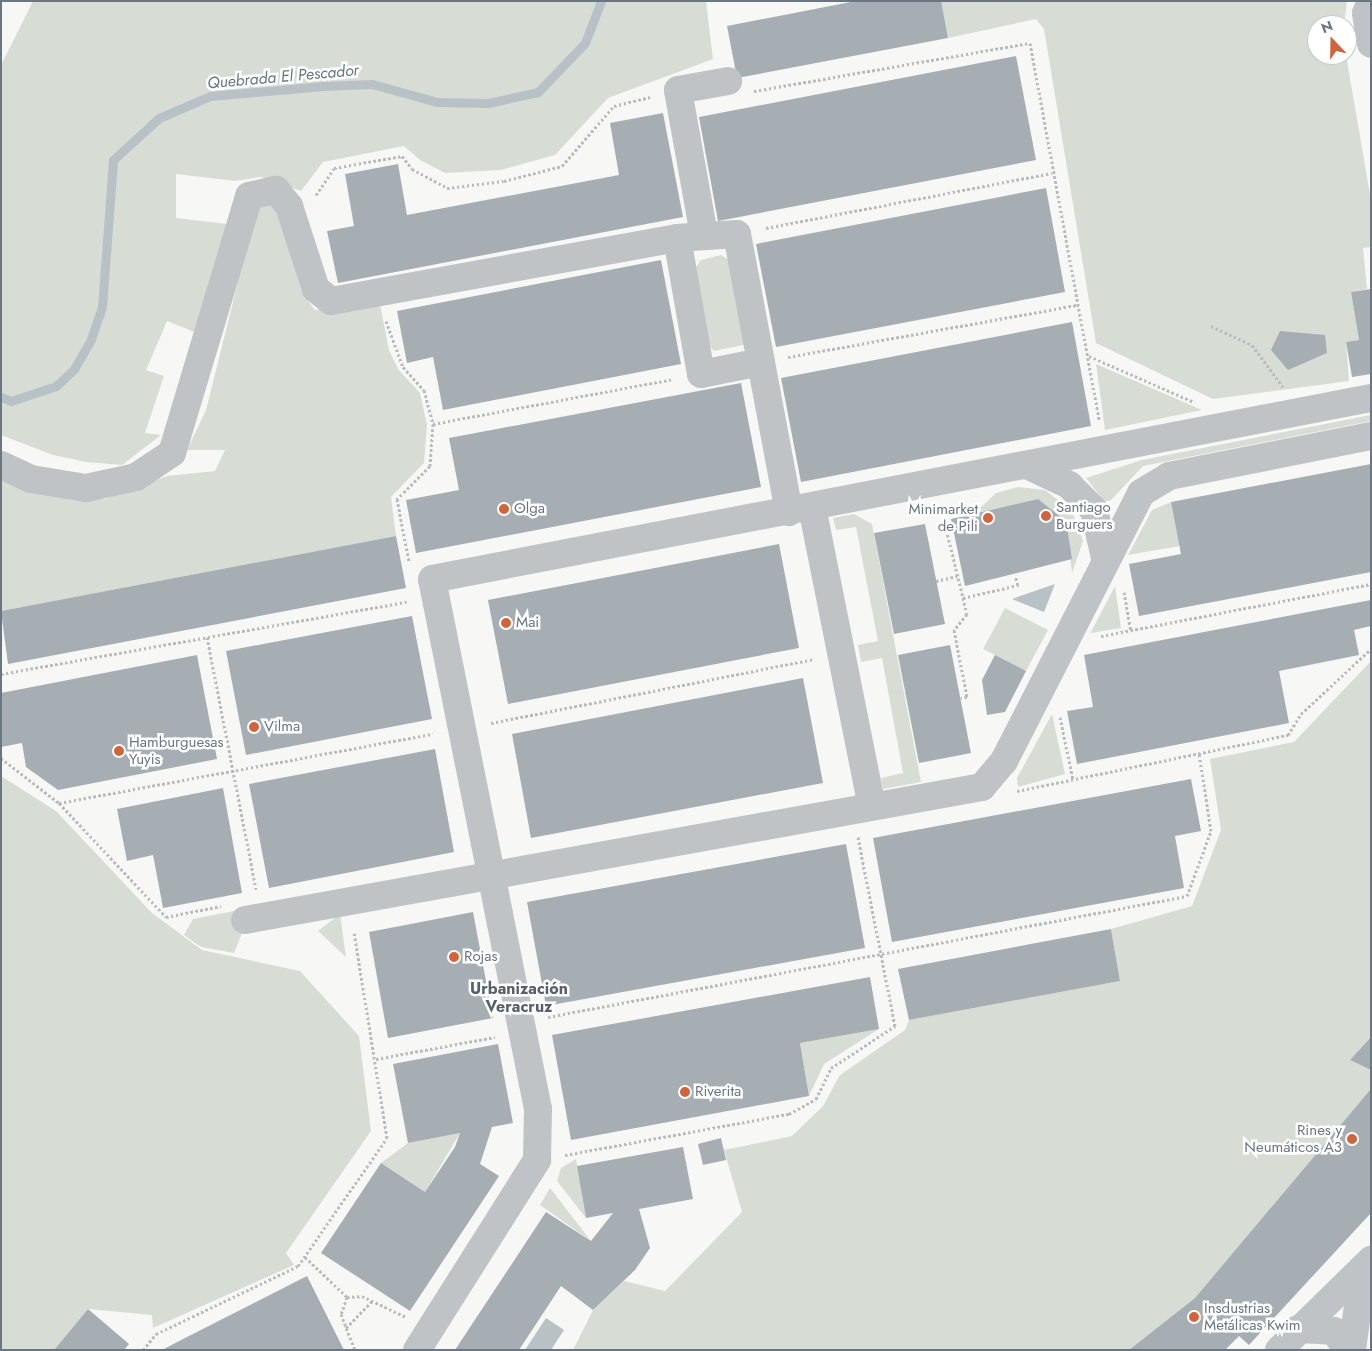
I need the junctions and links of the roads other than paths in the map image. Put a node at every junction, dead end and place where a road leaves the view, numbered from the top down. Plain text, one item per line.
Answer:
1 (1371, 2) edge
2 (1371, 44) edge
3 (728, 81) road end
4 (691, 237) junction
5 (761, 362) junction
6 (1371, 398) edge
7 (1371, 436) edge
8 (1, 465) edge
9 (1026, 465) junction
10 (800, 509) junction
11 (1106, 562) junction
12 (863, 808) junction
13 (491, 874) junction
14 (246, 914) road end
15 (1371, 1261) edge
16 (1298, 1330) junction
17 (423, 1340) edge
18 (1279, 1350) edge
19 (1350, 1350) edge

1 - 2 street
3 - 4 street
4 - 5 street
4 - 5 street
4 - 8 street
5 - 10 street
6 - 9 street
7 - 11 street
9 - 10 street
9 - 11 street
10 - 12 street
10 - 13 street
11 - 12 street
12 - 13 street
13 - 14 street
13 - 17 street
15 - 16 street
15 - 19 street
16 - 18 street
16 - 19 street

